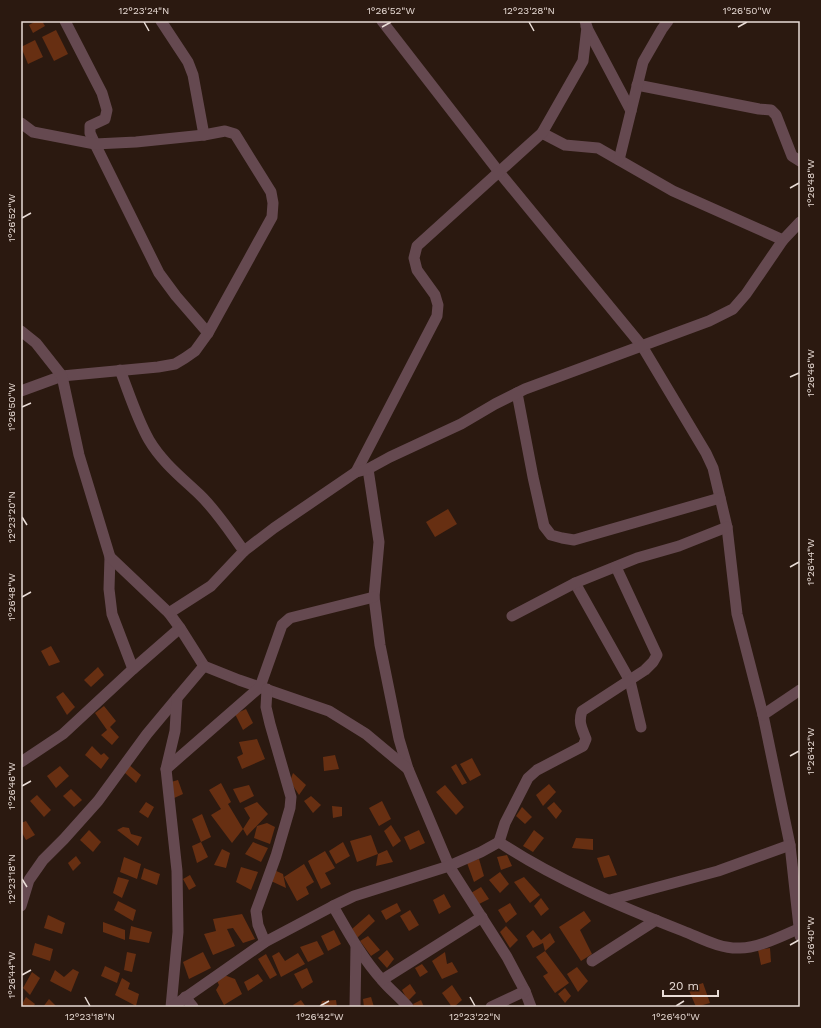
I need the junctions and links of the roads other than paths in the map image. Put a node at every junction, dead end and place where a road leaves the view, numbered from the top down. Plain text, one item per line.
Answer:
1 (65, 21) edge
2 (161, 21) edge
3 (382, 21) edge
4 (668, 21) edge
5 (584, 23) edge
6 (637, 85) junction
7 (631, 111) junction
8 (21, 123) edge
9 (33, 132) junction
10 (21, 133) edge
11 (542, 133) junction
12 (204, 135) junction
13 (95, 144) junction
14 (619, 160) junction
15 (800, 161) edge
16 (499, 172) junction
17 (800, 222) edge
18 (783, 240) junction
19 (21, 331) edge
20 (208, 333) junction
21 (642, 346) junction
22 (120, 370) junction
23 (62, 376) junction
24 (21, 390) edge
25 (517, 393) junction
26 (368, 469) junction
27 (356, 472) junction
28 (720, 498) junction
29 (727, 527) junction
30 (244, 551) junction
31 (110, 557) junction
32 (616, 567) junction
33 (575, 583) junction
34 (374, 597) junction
35 (169, 613) junction
36 (512, 616) dead end
37 (180, 628) junction
38 (204, 666) junction
39 (133, 669) junction
40 (630, 681) junction
41 (263, 688) junction
42 (800, 690) edge
43 (177, 698) junction
44 (763, 715) junction
45 (641, 727) dead end
46 (21, 762) edge
47 (166, 768) junction
48 (408, 769) junction
49 (499, 842) junction
50 (790, 845) junction
51 (449, 866) junction
52 (796, 869) edge
53 (610, 900) junction
54 (21, 906) edge
55 (333, 906) junction
56 (482, 917) junction
57 (656, 920) junction
58 (799, 932) edge
59 (265, 942) junction
60 (356, 946) junction
61 (592, 961) dead end
62 (382, 980) junction
63 (525, 991) junction
64 (185, 998) junction
65 (172, 1007) edge
66 (193, 1007) edge
67 (355, 1007) edge
68 (408, 1007) edge
69 (491, 1007) edge
70 (531, 1007) edge

1 - 13 street
2 - 12 street
3 - 16 street
4 - 6 street
5 - 7 street
5 - 11 street
6 - 7 street
6 - 15 street
7 - 14 street
8 - 9 street
9 - 10 street
9 - 13 street
11 - 14 street
11 - 16 street
12 - 13 street
12 - 20 street
13 - 20 street
14 - 18 street
16 - 21 street
16 - 27 street
17 - 18 street
18 - 21 street
19 - 23 street
20 - 22 street
21 - 25 street
21 - 28 street
22 - 23 street
22 - 30 street
23 - 24 street
23 - 31 street
25 - 26 street
25 - 28 street
26 - 27 street
26 - 34 street
27 - 30 street
28 - 29 street
29 - 32 street
29 - 44 street
30 - 35 street
31 - 35 street
31 - 39 street
32 - 33 street
32 - 40 street
33 - 36 street
33 - 40 street
34 - 41 street
34 - 48 street
35 - 37 street
37 - 38 street
37 - 39 street
38 - 41 street
38 - 43 street
39 - 46 street
40 - 45 street
40 - 49 street
41 - 47 street
41 - 48 street
41 - 59 street
42 - 44 street
43 - 47 street
43 - 54 street
44 - 50 street
47 - 65 street
48 - 51 street
49 - 51 street
49 - 53 street
50 - 52 street
50 - 53 street
51 - 55 street
51 - 56 street
52 - 58 street
53 - 57 street
55 - 59 street
55 - 60 street
56 - 62 street
56 - 63 street
57 - 58 street
57 - 61 street
59 - 64 street
60 - 62 street
60 - 67 street
62 - 68 street
63 - 69 street
63 - 70 street
64 - 65 street
64 - 66 street

